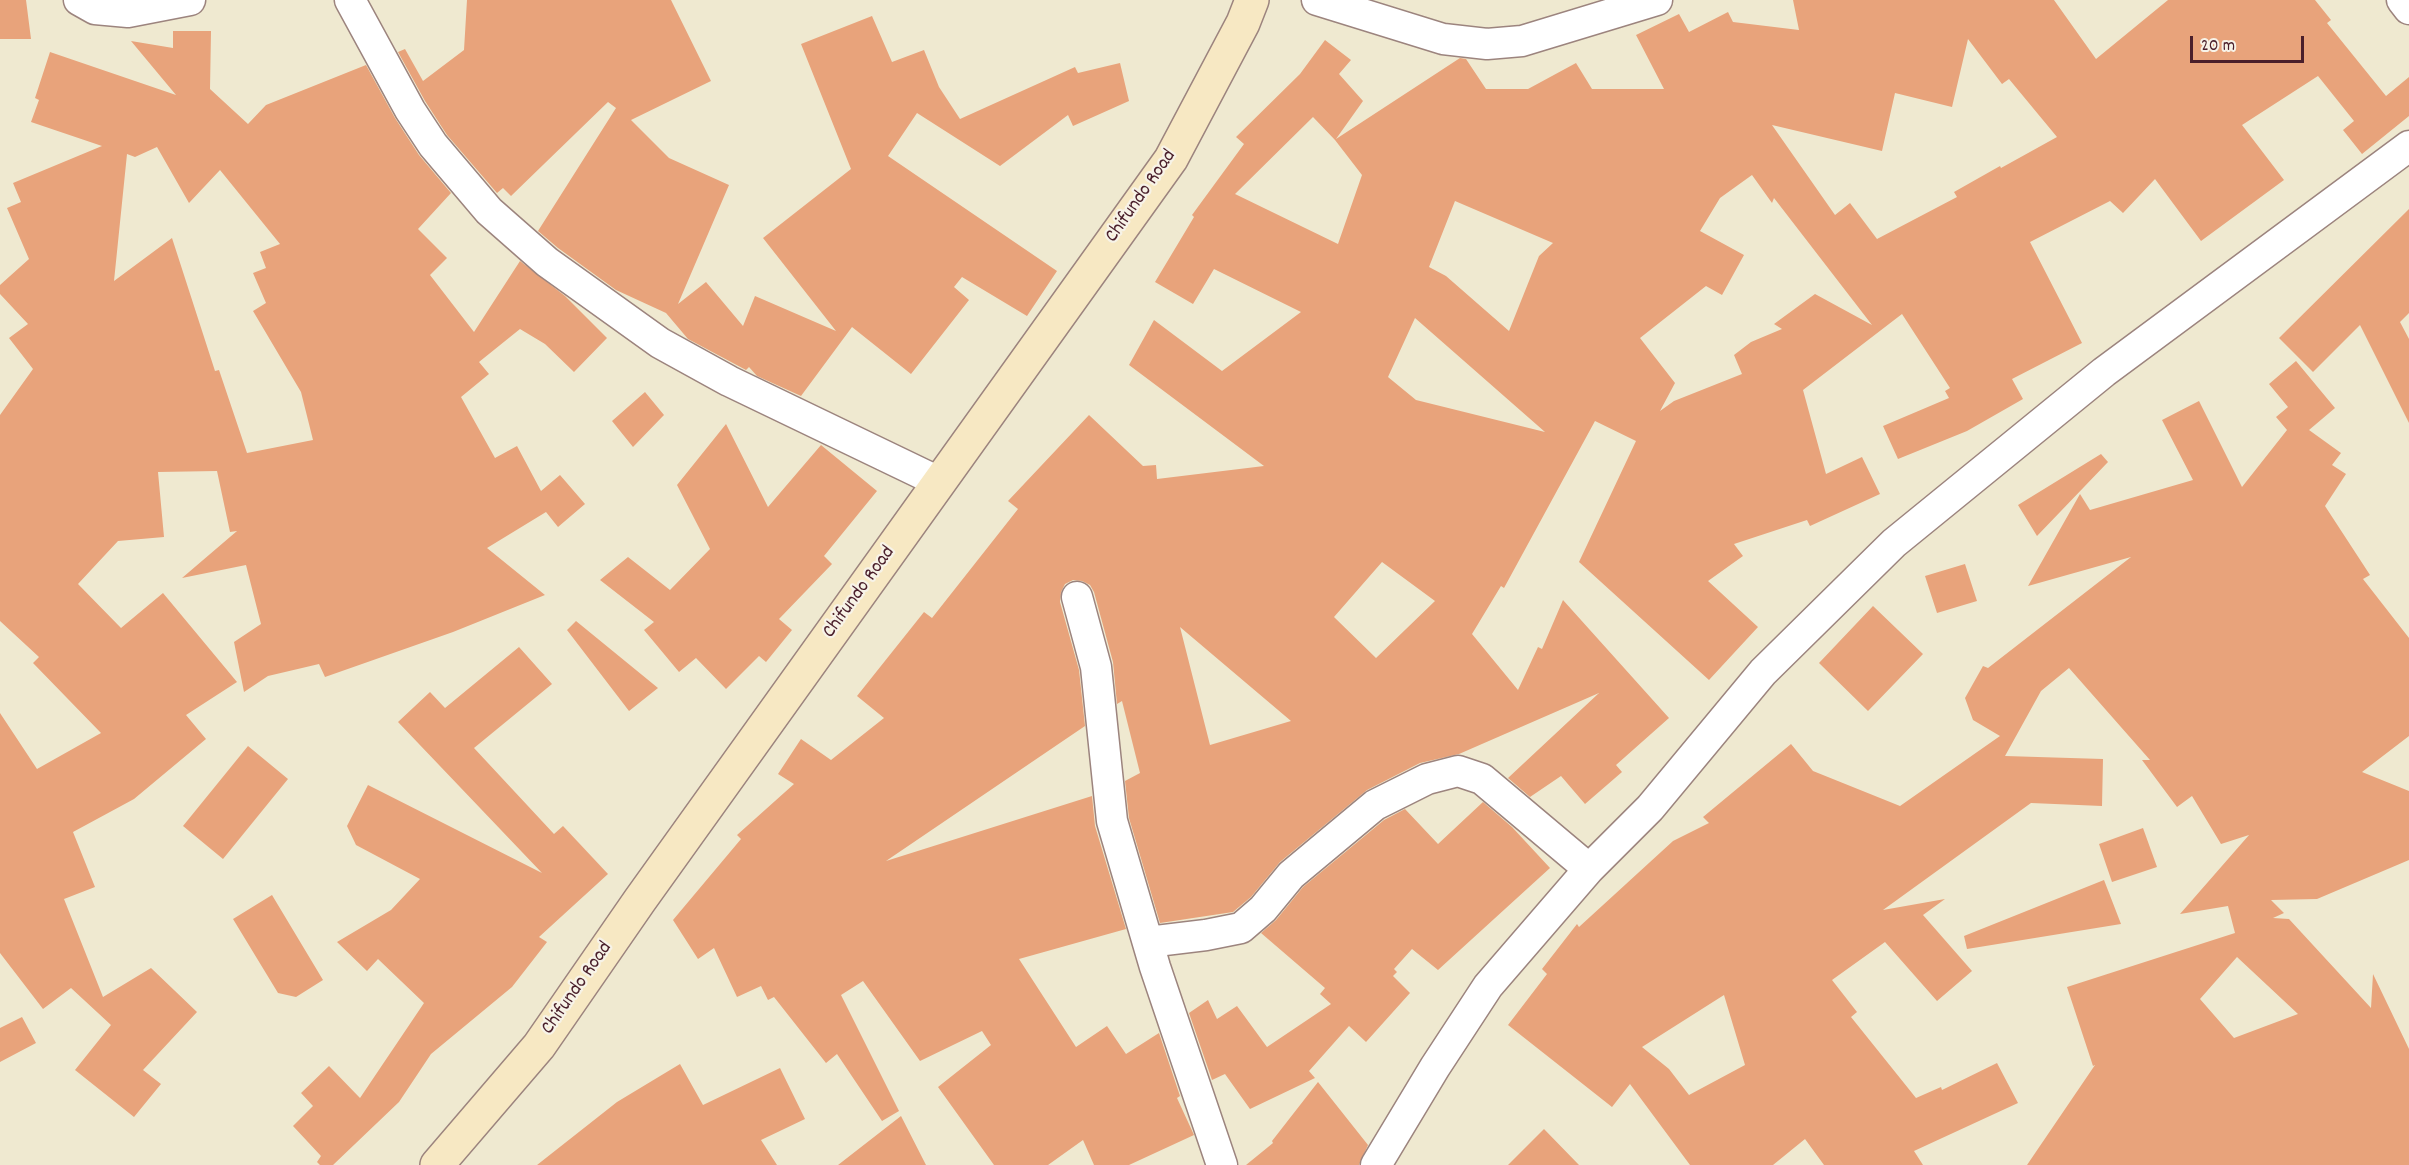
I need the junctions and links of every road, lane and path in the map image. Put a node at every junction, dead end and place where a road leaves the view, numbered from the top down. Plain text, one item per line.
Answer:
1 (79, 0) edge
2 (190, 0) edge
3 (350, 0) edge
4 (1252, 0) edge
5 (1317, 0) edge
6 (1657, 0) edge
7 (2402, 0) edge
8 (2409, 9) edge
9 (2409, 146) edge
10 (939, 482) junction
11 (1077, 597) dead end
12 (1589, 869) junction
13 (1148, 942) junction
14 (437, 1165) edge
15 (1222, 1165) edge
16 (1376, 1165) edge

1 - 2 street
3 - 10 street
4 - 10 street, Chifundo Road
5 - 6 street
7 - 8 street
9 - 12 street
10 - 14 street, Chifundo Road
11 - 13 street
12 - 13 street
12 - 16 street
13 - 15 street

